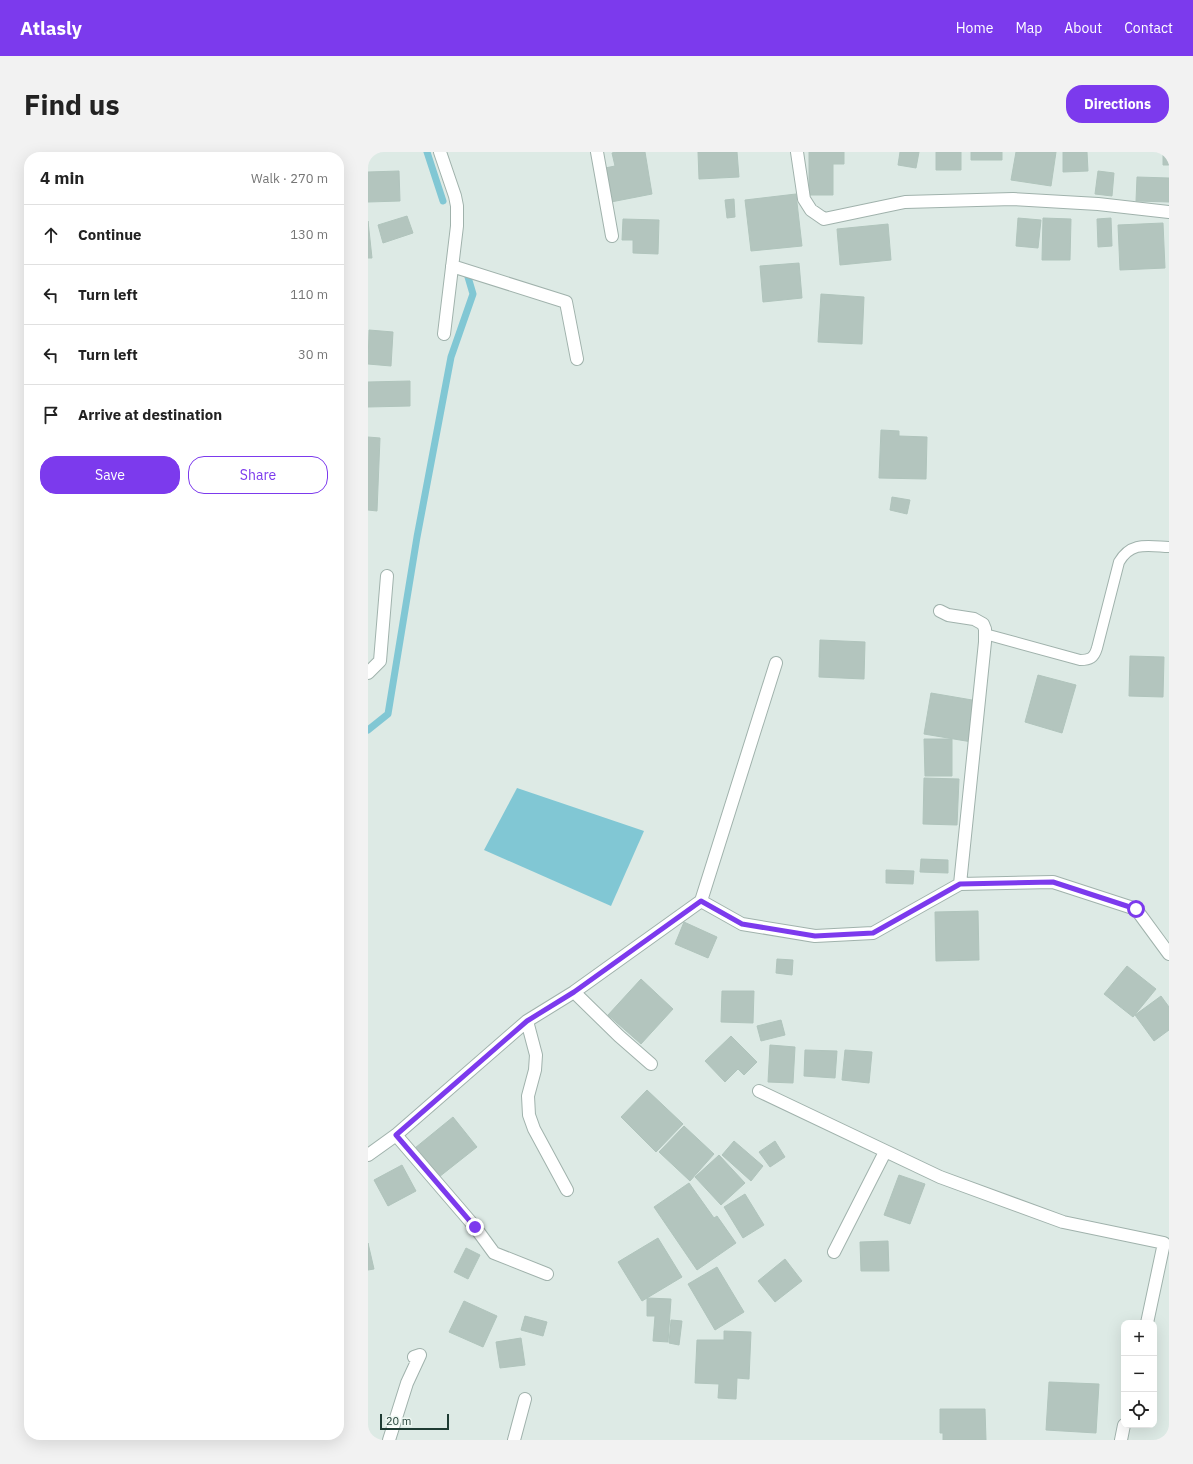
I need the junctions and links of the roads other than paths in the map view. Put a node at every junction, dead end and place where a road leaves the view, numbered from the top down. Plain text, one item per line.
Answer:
1 (440, 152) edge
2 (597, 152) edge
3 (797, 152) edge
4 (1169, 212) edge
5 (612, 236) dead end
6 (452, 266) junction
7 (444, 334) dead end
8 (577, 359) dead end
9 (1169, 547) edge
10 (387, 576) dead end
11 (940, 611) dead end
12 (985, 634) junction
13 (776, 663) dead end
14 (368, 673) edge
15 (960, 884) junction
16 (701, 901) junction
17 (1169, 954) edge
18 (574, 992) junction
19 (527, 1021) junction
20 (651, 1064) dead end
21 (759, 1091) dead end
22 (396, 1135) junction
23 (885, 1152) junction
24 (368, 1155) edge
25 (567, 1190) dead end
26 (834, 1252) dead end
27 (547, 1274) dead end
28 (1148, 1320) edge
29 (414, 1357) dead end
30 (525, 1399) dead end
31 (1123, 1428) edge
32 (389, 1440) edge
33 (514, 1440) edge
34 (1121, 1440) edge

1 - 6 street
2 - 5 street
3 - 4 street
6 - 7 street
6 - 8 street
9 - 12 lane
10 - 14 street
11 - 12 street
12 - 15 street
13 - 16 street
15 - 16 street
15 - 17 street
16 - 18 street
18 - 19 street
18 - 20 street
19 - 22 street
19 - 25 street
21 - 23 street
22 - 24 street
22 - 27 street
23 - 26 street
23 - 28 street
29 - 32 street
30 - 33 street
31 - 34 street

